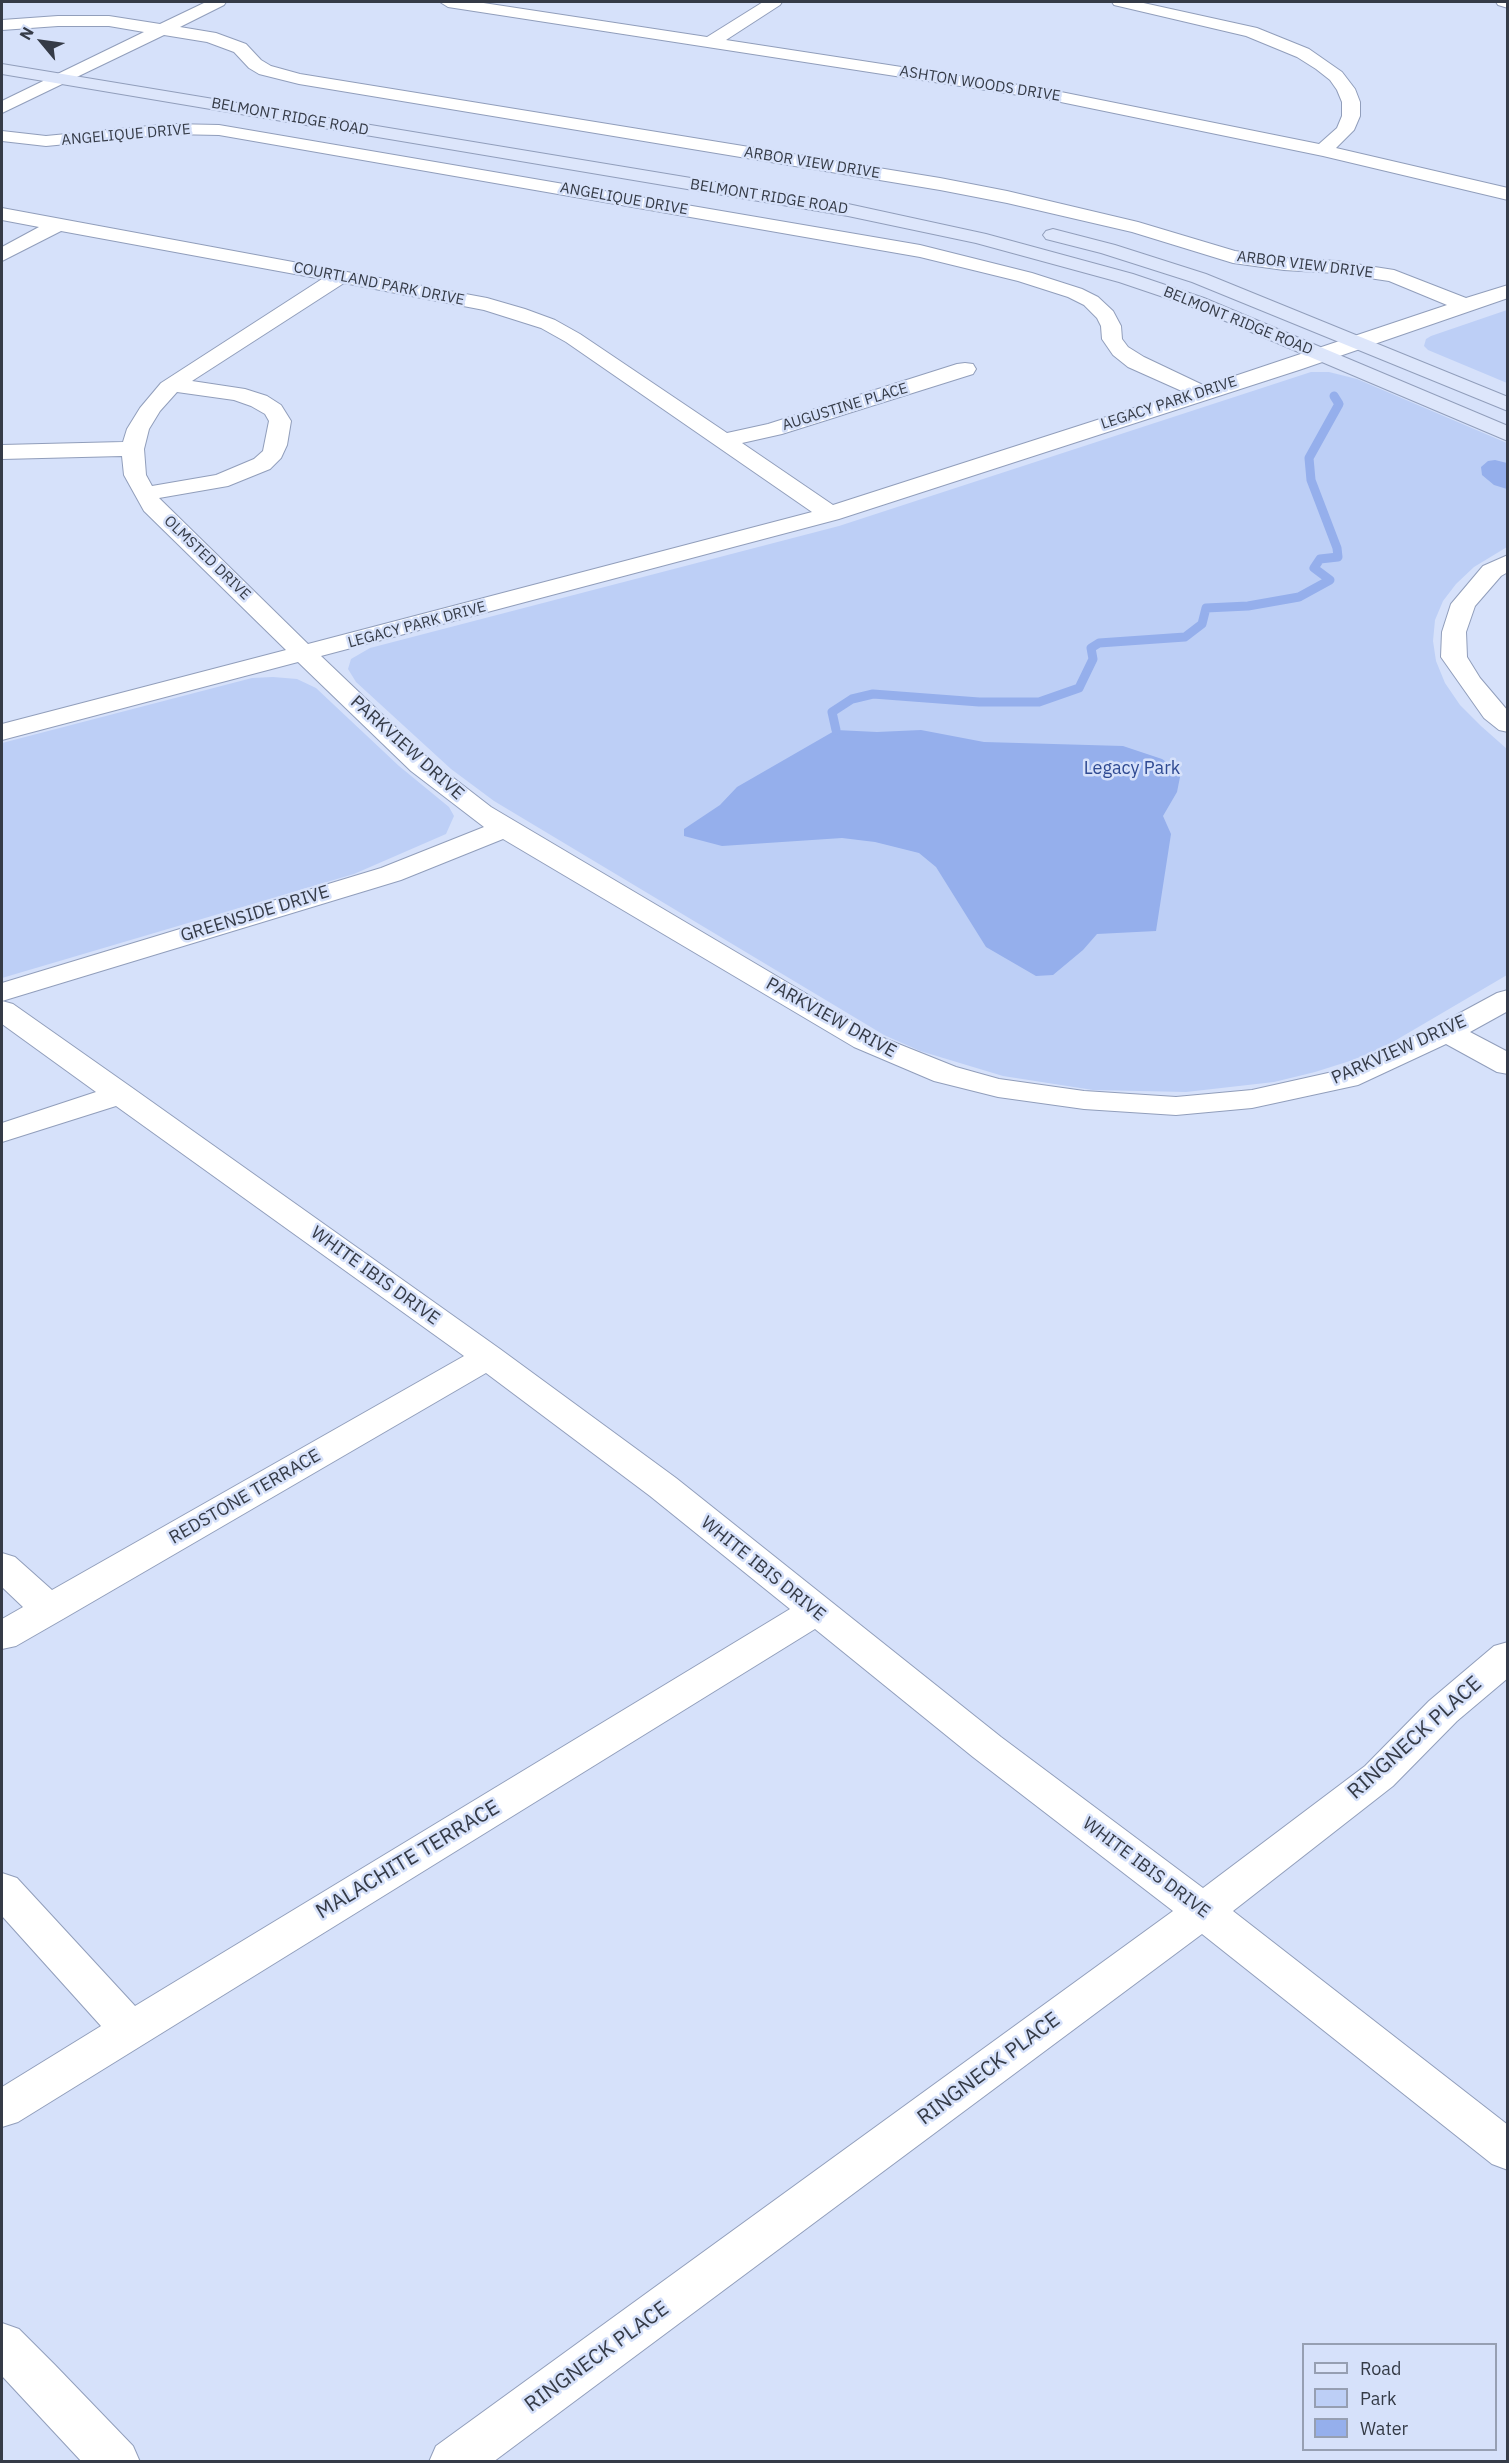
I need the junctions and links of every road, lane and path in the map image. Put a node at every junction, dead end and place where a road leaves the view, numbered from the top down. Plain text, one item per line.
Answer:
1 (218, 2) edge
2 (448, 2) edge
3 (774, 2) edge
4 (1120, 2) edge
5 (2, 25) edge
6 (162, 29) junction
7 (709, 43) junction
8 (2, 53) edge
9 (85, 67) junction
10 (2, 69) edge
11 (62, 78) junction
12 (2, 108) edge
13 (2, 136) edge
14 (1323, 150) junction
15 (1508, 194) edge
16 (927, 208) dead end
17 (2, 214) edge
18 (57, 225) junction
19 (1040, 232) dead end
20 (2, 255) edge
21 (340, 277) junction
22 (1508, 291) edge
23 (1464, 305) junction
24 (1359, 342) junction
25 (1322, 354) junction
26 (965, 369) dead end
27 (173, 385) junction
28 (1200, 392) junction
29 (1508, 405) edge
30 (1508, 434) edge
31 (726, 442) junction
32 (133, 448) junction
33 (2, 452) edge
34 (144, 494) junction
35 (831, 514) junction
36 (1508, 562) edge
37 (307, 654) junction
38 (1508, 724) edge
39 (2, 732) edge
40 (505, 828) junction
41 (2, 992) edge
42 (1508, 999) edge
43 (2, 1010) edge
44 (1447, 1032) junction
45 (1508, 1065) edge
46 (120, 1094) junction
47 (2, 1133) edge
48 (489, 1357) junction
49 (2, 1566) edge
50 (50, 1610) junction
51 (815, 1611) junction
52 (2, 1636) edge
53 (1508, 1656) edge
54 (2, 1889) edge
55 (1203, 1911) junction
56 (131, 2030) junction
57 (2, 2109) edge
58 (1508, 2151) edge
59 (2, 2344) edge
60 (115, 2462) edge
61 (454, 2462) edge

1 - 6 street
2 - 7 street, ASHTON WOODS DRIVE
3 - 7 street
4 - 14 street
5 - 6 street, ARBOR VIEW DRIVE
6 - 9 street
6 - 23 street, ARBOR VIEW DRIVE
7 - 14 street, ASHTON WOODS DRIVE
8 - 9 main road, BELMONT RIDGE ROAD
9 - 11 street
9 - 16 main road, BELMONT RIDGE ROAD
10 - 11 main road, BELMONT RIDGE ROAD
11 - 12 street
11 - 25 main road, BELMONT RIDGE ROAD
13 - 28 street, ANGELIQUE DRIVE
14 - 15 street, ASHTON WOODS DRIVE
17 - 18 street, COURTLAND PARK DRIVE
18 - 20 street
18 - 21 street, COURTLAND PARK DRIVE
19 - 24 main road, BELMONT RIDGE ROAD
21 - 27 street, OLMSTED DRIVE
21 - 31 street, COURTLAND PARK DRIVE
22 - 23 street, LEGACY PARK DRIVE
23 - 24 street, LEGACY PARK DRIVE
24 - 25 street, LEGACY PARK DRIVE
24 - 29 main road, BELMONT RIDGE ROAD
25 - 28 street, LEGACY PARK DRIVE
25 - 30 main road, BELMONT RIDGE ROAD
26 - 31 street, AUGUSTINE PLACE
27 - 32 street, OLMSTED DRIVE
27 - 34 street
28 - 35 street, LEGACY PARK DRIVE
31 - 35 street
32 - 33 street
32 - 34 street, OLMSTED DRIVE
34 - 37 street, OLMSTED DRIVE
35 - 37 street, LEGACY PARK DRIVE
36 - 38 street
37 - 39 street, LEGACY PARK DRIVE
37 - 40 street, PARKVIEW DRIVE
40 - 41 street, GREENSIDE DRIVE
40 - 44 street, PARKVIEW DRIVE
42 - 44 street, PARKVIEW DRIVE
43 - 46 street, WHITE IBIS DRIVE
44 - 45 street
46 - 47 street
46 - 48 street, WHITE IBIS DRIVE
48 - 50 street, REDSTONE TERRACE
48 - 51 street, WHITE IBIS DRIVE
49 - 50 street
50 - 52 street, REDSTONE TERRACE
51 - 55 street, WHITE IBIS DRIVE
51 - 56 street, MALACHITE TERRACE
53 - 55 street, RINGNECK PLACE
54 - 56 street
55 - 58 street, WHITE IBIS DRIVE
55 - 61 street, RINGNECK PLACE
56 - 57 street, MALACHITE TERRACE
59 - 60 street

